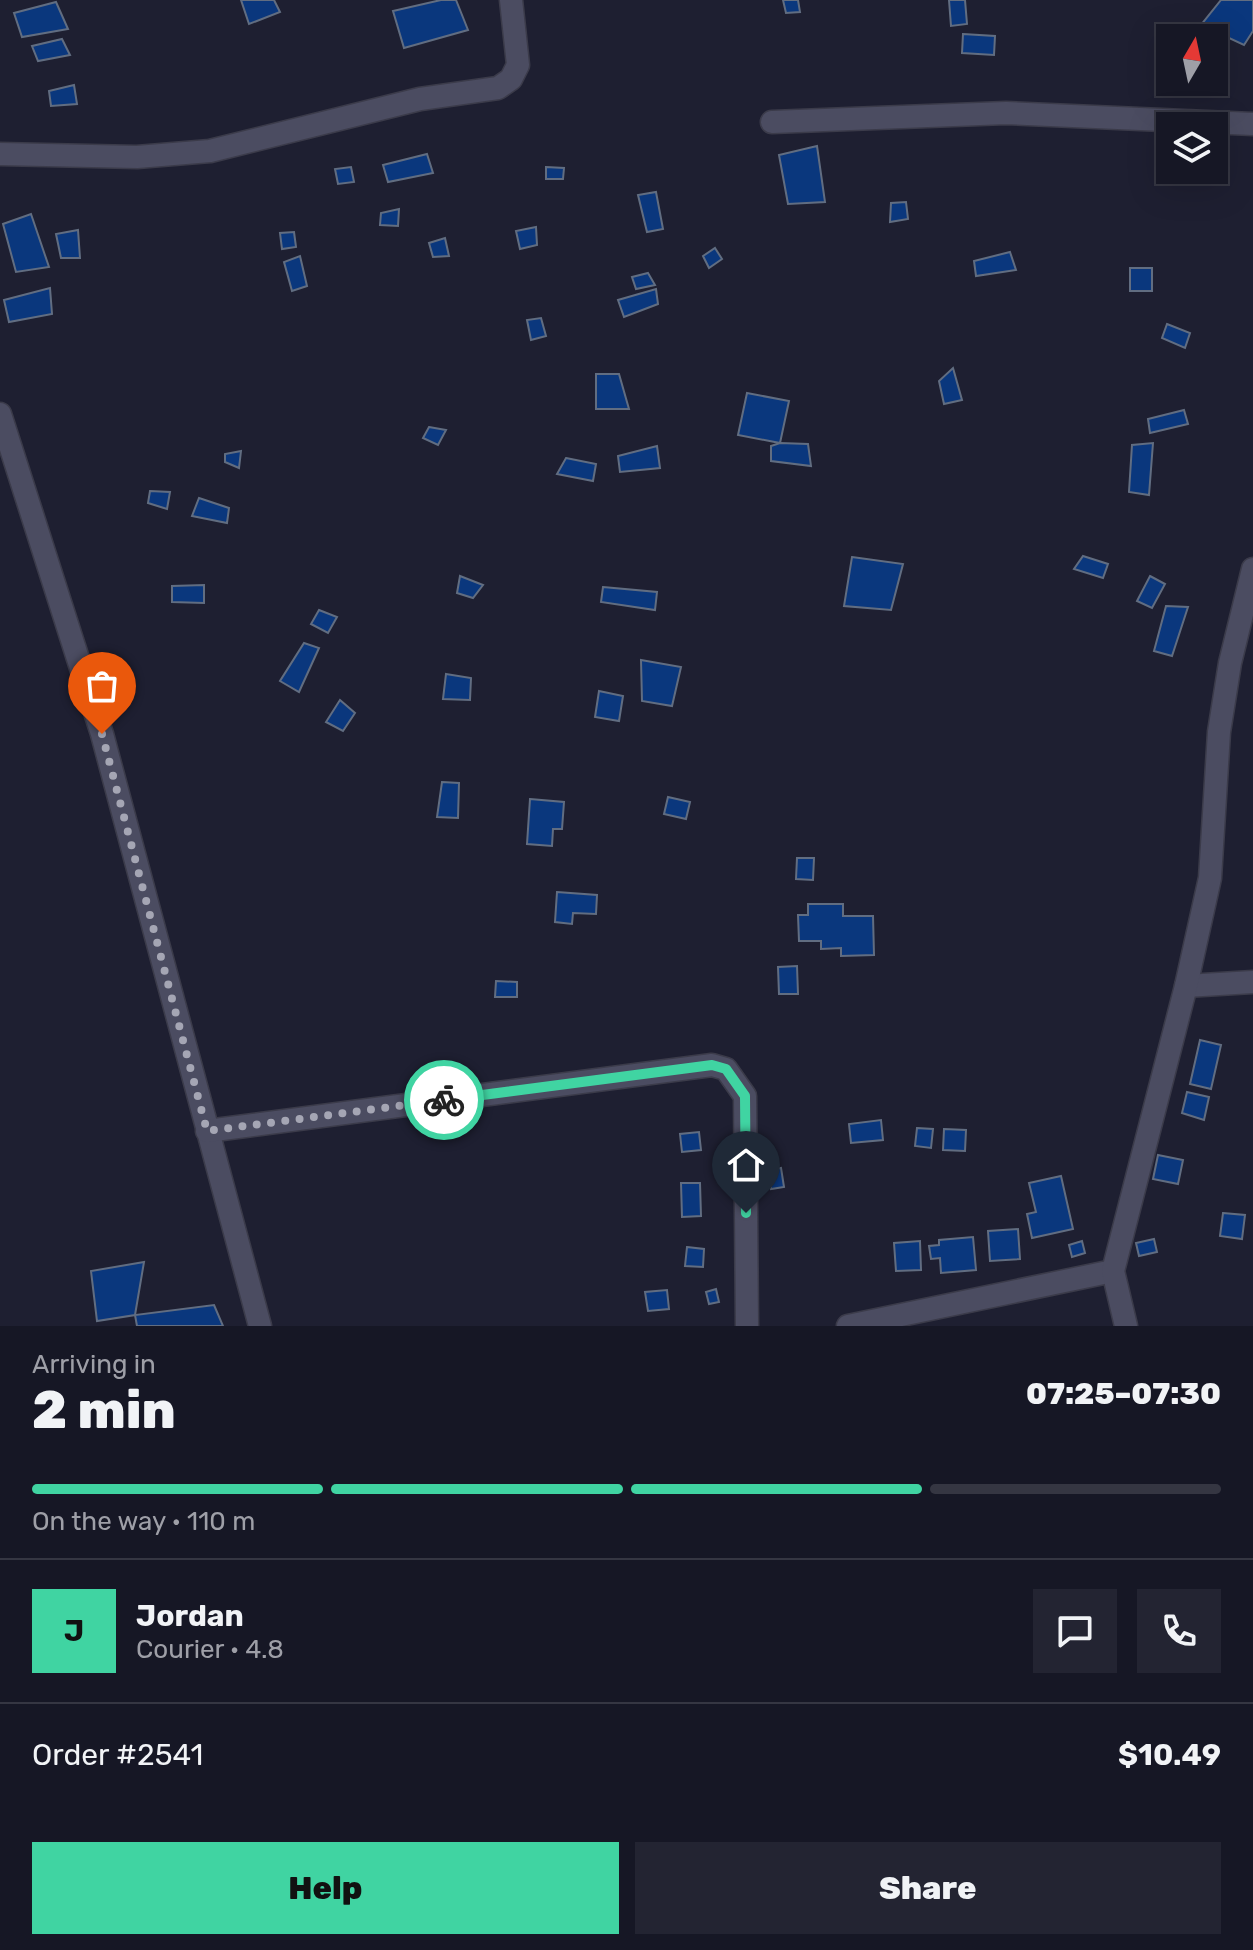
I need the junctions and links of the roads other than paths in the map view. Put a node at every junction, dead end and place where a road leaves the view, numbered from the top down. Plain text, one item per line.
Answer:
1 (511, 0) edge
2 (772, 122) dead end
3 (1253, 124) edge
4 (0, 154) edge
5 (0, 414) edge
6 (1253, 569) edge
7 (1253, 982) edge
8 (1186, 986) junction
9 (207, 1131) junction
10 (1113, 1271) junction
11 (260, 1326) edge
12 (747, 1326) edge
13 (848, 1326) edge
14 (1126, 1326) edge

1 - 4 street
2 - 3 street
5 - 9 street
6 - 8 street
7 - 8 street
8 - 10 street
9 - 11 street
9 - 12 street
10 - 13 street
10 - 14 street

